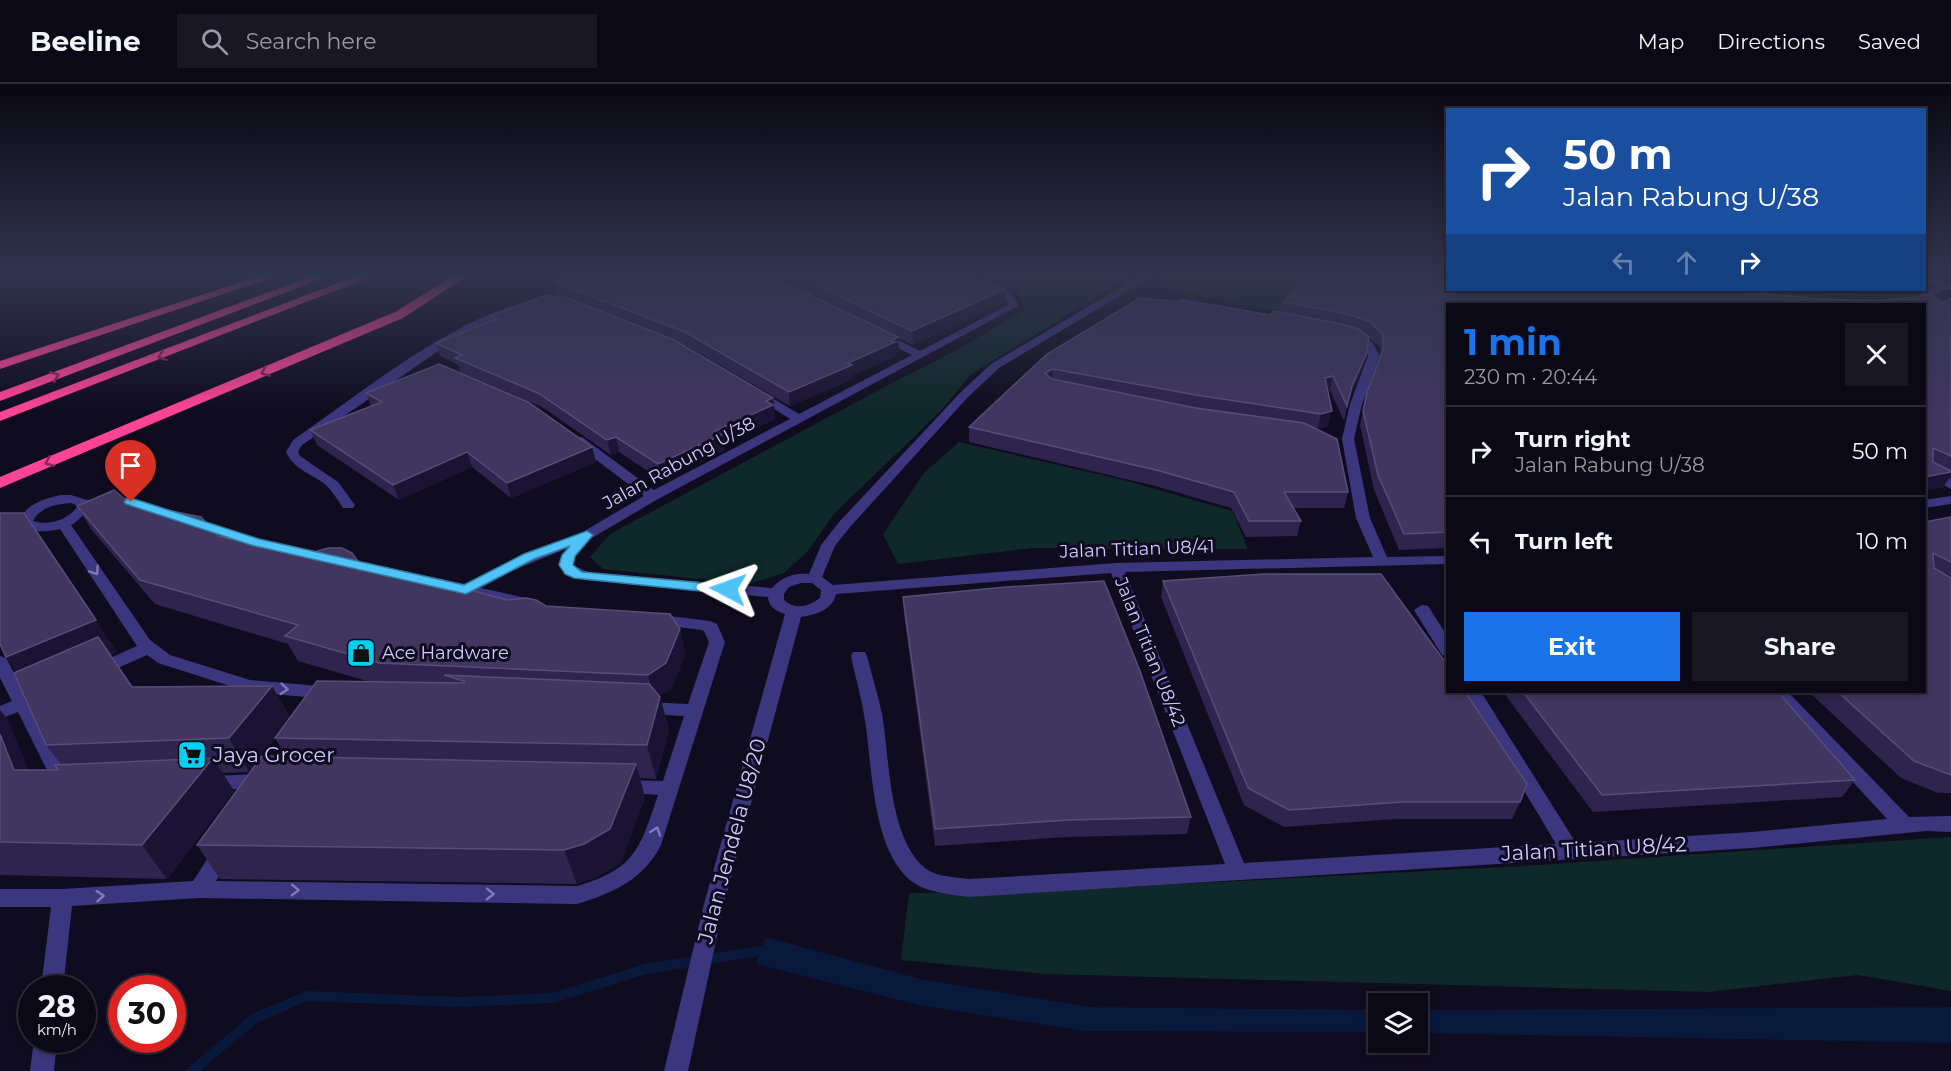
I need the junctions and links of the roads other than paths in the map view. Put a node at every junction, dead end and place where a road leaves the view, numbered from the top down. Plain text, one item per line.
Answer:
1 (136, 320) edge
2 (206, 320) edge
3 (253, 320) edge
4 (387, 320) edge
5 (483, 320) edge
6 (986, 320) edge
7 (1071, 320) edge
8 (872, 331) edge
9 (1336, 331) edge
10 (920, 355) junction
11 (0, 364) edge
12 (751, 390) edge
13 (0, 397) edge
14 (0, 417) edge
15 (800, 418) junction
16 (565, 431) edge
17 (1926, 470) edge
18 (0, 483) edge
19 (1951, 485) edge
20 (653, 496) junction
21 (1951, 500) edge
22 (1926, 504) edge
23 (85, 505) junction
24 (348, 505) dead end
25 (41, 506) junction
26 (9, 515) edge
27 (63, 523) junction
28 (587, 535) junction
29 (1446, 560) edge
30 (1382, 562) junction
31 (1116, 568) junction
32 (814, 579) junction
33 (466, 590) junction
34 (829, 590) junction
35 (776, 593) junction
36 (545, 606) edge
37 (1422, 610) dead end
38 (794, 612) junction
39 (636, 617) edge
40 (148, 648) junction
41 (1446, 648) edge
42 (859, 656) dead end
43 (0, 662) edge
44 (86, 675) edge
45 (1474, 693) edge
46 (1779, 693) edge
47 (44, 694) edge
48 (23, 703) junction
49 (624, 707) edge
50 (694, 710) junction
51 (0, 713) edge
52 (323, 713) edge
53 (194, 784) edge
54 (599, 787) edge
55 (88, 788) edge
56 (671, 788) junction
57 (264, 798) edge
58 (1951, 824) edge
59 (1905, 825) junction
60 (238, 835) edge
61 (1571, 850) junction
62 (1237, 870) junction
63 (199, 889) junction
64 (0, 898) edge
65 (63, 898) junction
66 (54, 975) edge
67 (44, 1053) edge
68 (42, 1071) edge
69 (676, 1071) edge

1 - 11 highway
13 -> 2 highway
3 -> 14 highway
4 -> 18 highway
5 - 24 street
6 - 10 street, Jalan Rabung U/38
7 - 32 street
8 - 10 street
9 - 30 street
10 - 15 street, Jalan Rabung U/38
12 - 15 street
15 - 20 street, Jalan Rabung U/38
16 - 20 street
17 - 19 street
20 - 28 street, Jalan Rabung U/38
21 - 22 street
23 - 25 street
23 - 27 street
23 - 33 street
25 - 26 street
25 - 27 street
27 -> 40 street
28 - 33 street
28 - 35 street, Jalan Rabung U/38
29 - 30 street, Jalan Titian U8/41
30 - 31 street, Jalan Titian U8/41
31 - 34 street, Jalan Titian U8/41
31 - 62 street, Jalan Titian U8/42
32 - 34 street
32 - 35 street
33 - 36 street
34 - 38 street
35 - 38 street
37 - 41 street
38 - 69 street, Jalan Jendela U8/20
39 - 50 street
40 - 44 street
40 -> 52 street
42 - 62 street, Jalan Titian U8/42
43 - 48 street
45 - 61 street
46 - 59 street
47 - 48 street
48 - 51 street
48 - 55 street
49 - 50 street
50 - 56 street
53 - 57 street
54 - 56 street
63 -> 56 street
58 - 59 street, Jalan Titian U8/42
59 - 61 street, Jalan Titian U8/42
60 - 63 street
61 - 62 street, Jalan Titian U8/42
65 -> 63 street
64 - 65 street
65 - 66 street
67 - 68 street

